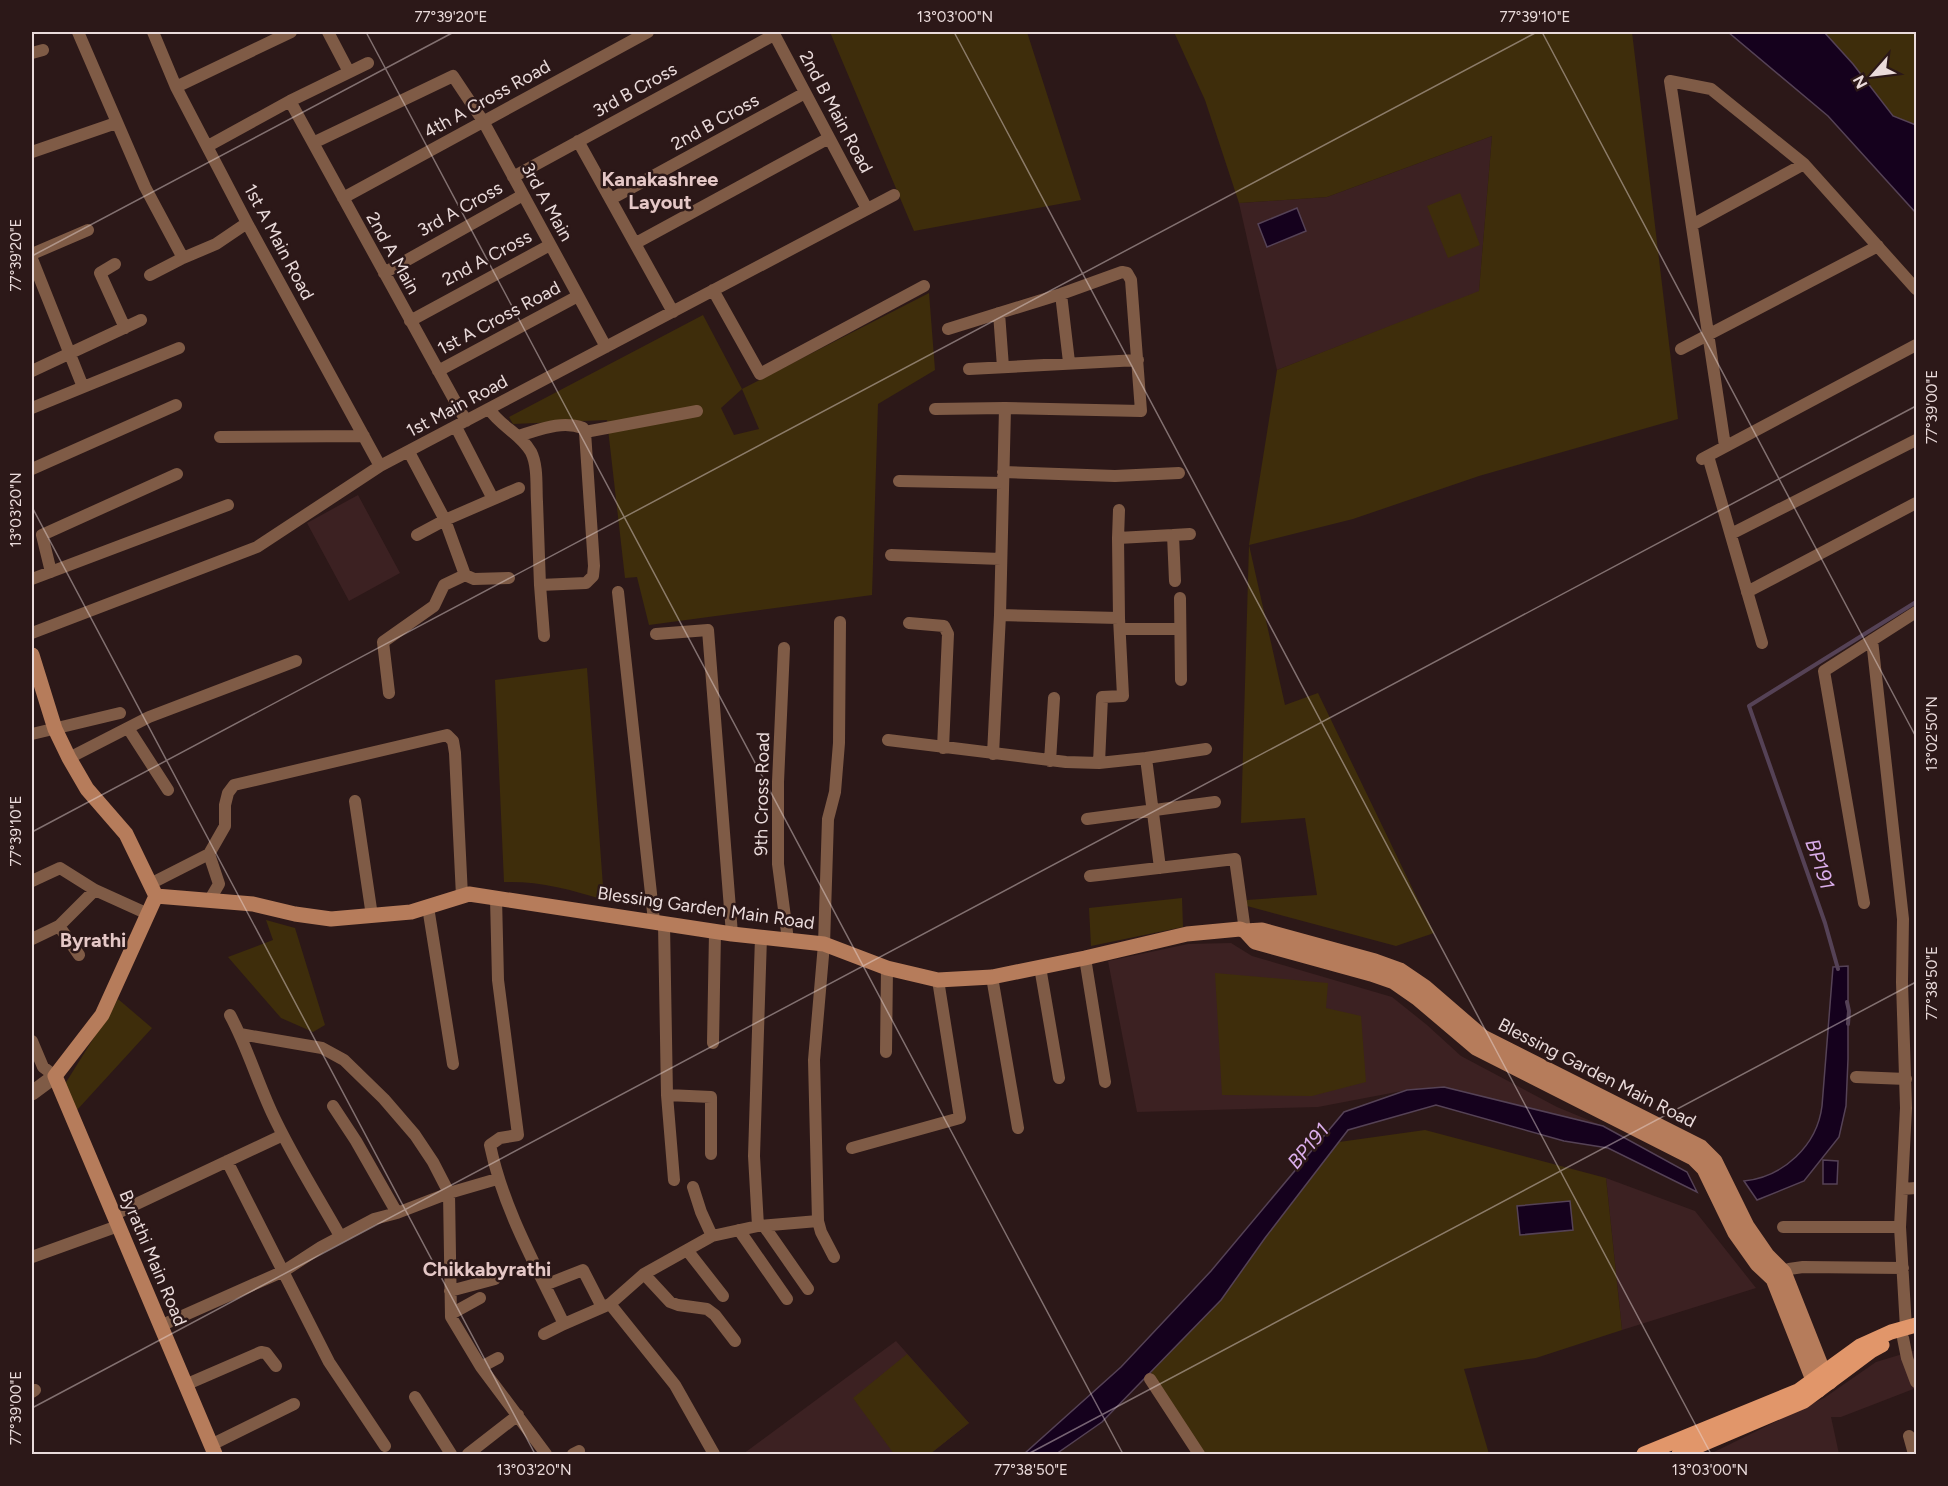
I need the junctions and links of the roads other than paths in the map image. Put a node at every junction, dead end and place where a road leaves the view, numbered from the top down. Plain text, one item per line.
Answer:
1 (78, 32) edge
2 (153, 32) edge
3 (291, 32) edge
4 (328, 32) edge
5 (648, 32) edge
6 (773, 33) edge
7 (368, 63) dead end
8 (349, 72) junction
9 (176, 87) junction
10 (805, 93) junction
11 (290, 101) junction
12 (483, 121) junction
13 (116, 123) junction
14 (829, 138) junction
15 (578, 141) junction
16 (313, 143) junction
17 (208, 146) junction
18 (32, 152) edge
19 (1804, 164) junction
20 (513, 177) junction
21 (523, 195) junction
22 (894, 195) dead end
23 (343, 198) junction
24 (611, 199) junction
25 (867, 209) junction
26 (247, 224) junction
27 (1692, 225) junction
28 (88, 230) dead end
29 (636, 243) junction
30 (550, 245) junction
31 (1878, 246) junction
32 (32, 254) edge
33 (183, 258) junction
34 (32, 259) edge
35 (115, 264) dead end
36 (384, 273) junction
37 (150, 274) dead end
38 (924, 285) dead end
39 (1917, 289) edge
40 (713, 290) junction
41 (1061, 294) junction
42 (578, 296) junction
43 (673, 312) junction
44 (999, 313) junction
45 (141, 320) dead end
46 (410, 321) junction
47 (125, 328) junction
48 (948, 329) dead end
49 (1708, 334) junction
50 (1917, 345) edge
51 (606, 347) junction
52 (179, 348) dead end
53 (1681, 349) dead end
54 (69, 353) junction
55 (1138, 360) junction
56 (1069, 363) junction
57 (1003, 367) junction
58 (969, 369) dead end
59 (32, 371) edge
60 (438, 371) junction
61 (83, 387) junction
62 (176, 405) dead end
63 (32, 408) edge
64 (1005, 408) junction
65 (489, 409) junction
66 (934, 409) dead end
67 (697, 411) dead end
68 (461, 424) junction
69 (585, 432) junction
70 (364, 436) junction
71 (518, 436) junction
72 (220, 437) dead end
73 (1917, 440) edge
74 (1725, 446) junction
75 (409, 452) junction
76 (380, 466) junction
77 (32, 469) edge
78 (1179, 473) dead end
79 (177, 474) dead end
80 (1003, 477) junction
81 (898, 481) dead end
82 (519, 488) dead end
83 (493, 499) junction
84 (1917, 503) edge
85 (228, 505) dead end
86 (1119, 510) dead end
87 (445, 520) junction
88 (1190, 534) dead end
89 (1731, 534) junction
90 (417, 535) dead end
91 (1173, 535) junction
92 (1118, 538) junction
93 (891, 555) dead end
94 (1001, 559) junction
95 (51, 572) junction
96 (465, 575) junction
97 (509, 578) dead end
98 (32, 579) edge
99 (1175, 581) dead end
100 (540, 585) junction
101 (618, 592) dead end
102 (1748, 592) junction
103 (1180, 598) dead end
104 (1917, 612) edge
105 (1000, 615) junction
106 (840, 622) dead end
107 (909, 622) dead end
108 (1119, 623) junction
109 (1180, 629) junction
110 (32, 633) edge
111 (656, 634) dead end
112 (544, 636) dead end
113 (1872, 640) junction
114 (1762, 643) dead end
115 (784, 648) dead end
116 (32, 655) edge
117 (296, 662) dead end
118 (1181, 680) dead end
119 (389, 693) dead end
120 (1054, 698) dead end
121 (120, 713) dead end
122 (128, 728) junction
123 (55, 729) junction
124 (32, 734) edge
125 (888, 740) dead end
126 (943, 748) junction
127 (1206, 749) dead end
128 (993, 754) junction
129 (69, 758) junction
130 (1146, 758) junction
131 (1050, 761) junction
132 (1099, 763) junction
133 (168, 790) dead end
134 (355, 801) dead end
135 (1215, 802) dead end
136 (1154, 810) junction
137 (1088, 819) dead end
138 (209, 854) junction
139 (1160, 868) junction
140 (1090, 876) dead end
141 (32, 881) edge
142 (95, 890) junction
143 (153, 890) junction
144 (462, 896) junction
145 (496, 898) junction
146 (209, 901) junction
147 (1864, 903) dead end
148 (428, 907) junction
149 (148, 914) junction
150 (372, 916) junction
151 (1903, 919) junction
152 (1917, 919) edge
153 (659, 923) junction
154 (58, 926) junction
155 (1245, 931) junction
156 (715, 932) junction
157 (732, 934) junction
158 (761, 937) junction
159 (32, 939) edge
160 (788, 940) junction
161 (824, 944) junction
162 (79, 955) dead end
163 (1085, 958) junction
164 (1040, 967) junction
165 (887, 968) junction
166 (992, 977) junction
167 (938, 980) junction
168 (230, 1015) dead end
169 (240, 1034) junction
170 (32, 1041) edge
171 (713, 1043) dead end
172 (886, 1052) dead end
173 (453, 1064) dead end
174 (55, 1076) junction
175 (1856, 1077) dead end
176 (1059, 1078) dead end
177 (1906, 1079) junction
178 (1105, 1082) dead end
179 (32, 1093) edge
180 (667, 1095) junction
181 (333, 1106) dead end
182 (1911, 1108) edge
183 (1018, 1128) dead end
184 (283, 1135) junction
185 (852, 1148) dead end
186 (711, 1154) dead end
187 (227, 1161) junction
188 (497, 1179) junction
189 (674, 1180) dead end
190 (693, 1187) dead end
191 (1917, 1188) edge
192 (1902, 1189) junction
193 (449, 1193) junction
194 (397, 1213) junction
195 (116, 1220) junction
196 (818, 1221) junction
197 (761, 1226) junction
198 (1783, 1227) dead end
199 (1900, 1227) junction
200 (739, 1230) junction
201 (340, 1236) junction
202 (712, 1236) junction
203 (687, 1250) junction
204 (32, 1257) edge
205 (834, 1257) dead end
206 (1903, 1268) junction
207 (1790, 1269) dead end
208 (284, 1271) junction
209 (644, 1274) junction
210 (495, 1279) dead end
211 (545, 1286) junction
212 (808, 1289) dead end
213 (450, 1291) junction
214 (723, 1296) dead end
215 (480, 1298) dead end
216 (786, 1299) dead end
217 (606, 1306) junction
218 (451, 1314) junction
219 (564, 1324) junction
220 (160, 1326) junction
221 (1911, 1332) edge
222 (544, 1334) dead end
223 (735, 1341) dead end
224 (498, 1358) dead end
225 (276, 1366) dead end
226 (481, 1367) junction
227 (1150, 1379) dead end
228 (1821, 1381) junction
229 (1917, 1382) edge
230 (185, 1385) junction
231 (415, 1397) dead end
232 (294, 1404) dead end
233 (518, 1415) junction
234 (1909, 1437) dead end
235 (385, 1446) dead end
236 (213, 1450) edge
237 (451, 1455) edge
238 (468, 1455) edge
239 (546, 1455) edge
240 (714, 1455) edge
241 (1199, 1455) edge
242 (1644, 1455) edge
243 (1679, 1455) edge
244 (1914, 1455) edge

1 - 13 street
2 - 9 street, 1st A Main Road
3 - 9 street
4 - 8 street
5 - 12 street, 4th A Cross Road
6 - 10 street, 2nd B Main Road
6 - 15 street, 3rd B Cross
7 - 8 street
8 - 11 street
9 - 17 street, 1st A Main Road
10 - 14 street, 2nd B Main Road
10 - 24 street, 2nd B Cross
11 - 16 street, 2nd A Main
11 - 17 street
12 - 16 street, 3rd A Main
12 - 20 street, 3rd A Main
12 - 23 street, 4th A Cross Road
13 - 18 street
13 - 33 street
14 - 25 street, 2nd B Main Road
14 - 29 street
15 - 20 street, 3rd B Cross
15 - 24 street
16 - 23 street, 2nd A Main
17 - 26 street, 1st A Main Road
19 - 27 street
19 - 27 street
19 - 31 street
20 - 21 street, 3rd A Main
21 - 30 street, 3rd A Main
21 - 36 street, 3rd A Cross
22 - 25 street, 1st Main Road
23 - 36 street, 2nd A Main
24 - 29 street
25 - 40 street, 1st Main Road
26 - 33 street
26 - 70 street, 1st A Main Road
27 - 49 street
28 - 32 street
29 - 43 street
30 - 42 street, 3rd A Main
30 - 46 street, 2nd A Cross
31 - 39 street
31 - 49 street
33 - 37 street
34 - 54 street
35 - 47 street
36 - 46 street, 2nd A Main
38 - 40 street
40 - 43 street, 1st Main Road
41 - 44 street
41 - 55 street
41 - 56 street
42 - 51 street, 3rd A Main
42 - 60 street, 1st A Cross Road
43 - 51 street, 1st Main Road
44 - 48 street
44 - 57 street
45 - 47 street
46 - 60 street, 2nd A Main
47 - 54 street
49 - 53 street
49 - 74 street
50 - 74 street
51 - 65 street, 1st Main Road
52 - 61 street
54 - 59 street
54 - 61 street
55 - 56 street
55 - 64 street
56 - 57 street
57 - 58 street
60 - 68 street, 2nd A Main
61 - 63 street
62 - 77 street
64 - 66 street
64 - 80 street
65 - 68 street, 1st Main Road
65 - 71 street
67 - 69 street
68 - 75 street, 1st Main Road
68 - 83 street, 2nd A Main
69 - 71 street
69 - 100 street
70 - 72 street
70 - 76 street, 1st A Main Road
71 - 100 street
73 - 89 street
74 - 89 street
75 - 76 street, 1st Main Road
75 - 87 street
76 - 110 street, 1st Main Road
78 - 80 street
79 - 95 street
80 - 81 street
80 - 94 street
82 - 83 street
83 - 87 street
84 - 102 street
85 - 95 street
86 - 92 street
87 - 90 street
87 - 96 street
88 - 91 street
89 - 102 street
91 - 92 street
91 - 99 street
92 - 108 street
93 - 94 street
94 - 105 street
95 - 98 street
96 - 97 street
96 - 119 street
100 - 112 street
101 - 153 street
102 - 114 street
103 - 109 street
104 - 113 street
105 - 108 street
105 - 128 street
106 - 161 street
107 - 126 street
108 - 109 street
108 - 132 street
109 - 118 street
111 - 157 street
113 - 147 street
113 - 151 street
115 - 160 street, 9th Cross Road
116 - 123 main road
117 - 122 street
120 - 131 street
121 - 123 street
122 - 129 street
122 - 133 street
123 - 124 street
123 - 129 main road
125 - 126 street
126 - 128 street
127 - 130 street
128 - 131 street
129 - 143 main road
130 - 132 street
130 - 136 street
131 - 132 street
134 - 150 street
135 - 136 street
136 - 137 street
136 - 139 street
138 - 143 street
138 - 144 street
138 - 146 street
139 - 140 street
139 - 155 street
141 - 142 street
142 - 149 street
142 - 154 street
143 - 146 main road, Blessing Garden Main Road
143 - 149 main road
144 - 145 main road, Blessing Garden Main Road
144 - 148 main road, Blessing Garden Main Road
145 - 153 main road, Blessing Garden Main Road
145 - 188 street
146 - 150 main road, Blessing Garden Main Road
148 - 150 main road, Blessing Garden Main Road
148 - 173 street
149 - 174 main road
151 - 152 street
151 - 177 street
153 - 156 main road, Blessing Garden Main Road
153 - 180 street
154 - 159 street
154 - 162 street
155 - 163 main road, Blessing Garden Main Road
155 - 228 main road, Blessing Garden Main Road
155 - 228 main road, Blessing Garden Main Road
156 - 157 main road, Blessing Garden Main Road
156 - 171 street
157 - 158 main road, Blessing Garden Main Road
158 - 160 main road, Blessing Garden Main Road
158 - 197 street
160 - 161 main road, Blessing Garden Main Road
161 - 165 main road, Blessing Garden Main Road
161 - 196 street
163 - 164 main road, Blessing Garden Main Road
163 - 178 street
164 - 166 main road, Blessing Garden Main Road
164 - 176 street
165 - 167 main road, Blessing Garden Main Road
165 - 172 street
166 - 167 main road, Blessing Garden Main Road
166 - 183 street
167 - 185 street
168 - 169 street
169 - 184 street
169 - 193 street
170 - 174 street
174 - 179 street
174 - 195 main road, Byrathi Main Road
175 - 177 street
177 - 182 street
180 - 186 street
180 - 189 street
181 - 194 street
182 - 192 street
184 - 187 street
184 - 201 street
187 - 195 street
187 - 208 street
188 - 193 street
188 - 211 street
190 - 202 street
191 - 192 street
192 - 199 street
193 - 194 street
193 - 213 street
194 - 201 street
195 - 204 street
195 - 220 main road, Byrathi Main Road
196 - 197 street
196 - 205 street
197 - 200 street
197 - 212 street
198 - 199 street
199 - 206 street
200 - 202 street
200 - 216 street
201 - 208 street
202 - 203 street
203 - 209 street
203 - 214 street
206 - 207 street
206 - 221 street
208 - 220 street
208 - 235 street
209 - 217 street
209 - 223 street
210 - 213 street
211 - 217 street
211 - 219 street
213 - 218 street
215 - 218 street
217 - 219 street
217 - 240 street
218 - 226 street
219 - 222 street
220 - 230 main road, Byrathi Main Road
221 - 228 main road
221 - 229 street
224 - 226 street
225 - 230 street
226 - 233 street
227 - 241 street
228 - 242 main road
228 - 243 main road
230 - 236 main road, Byrathi Main Road
231 - 237 street
232 - 236 street
233 - 238 street
233 - 239 street
234 - 244 street

